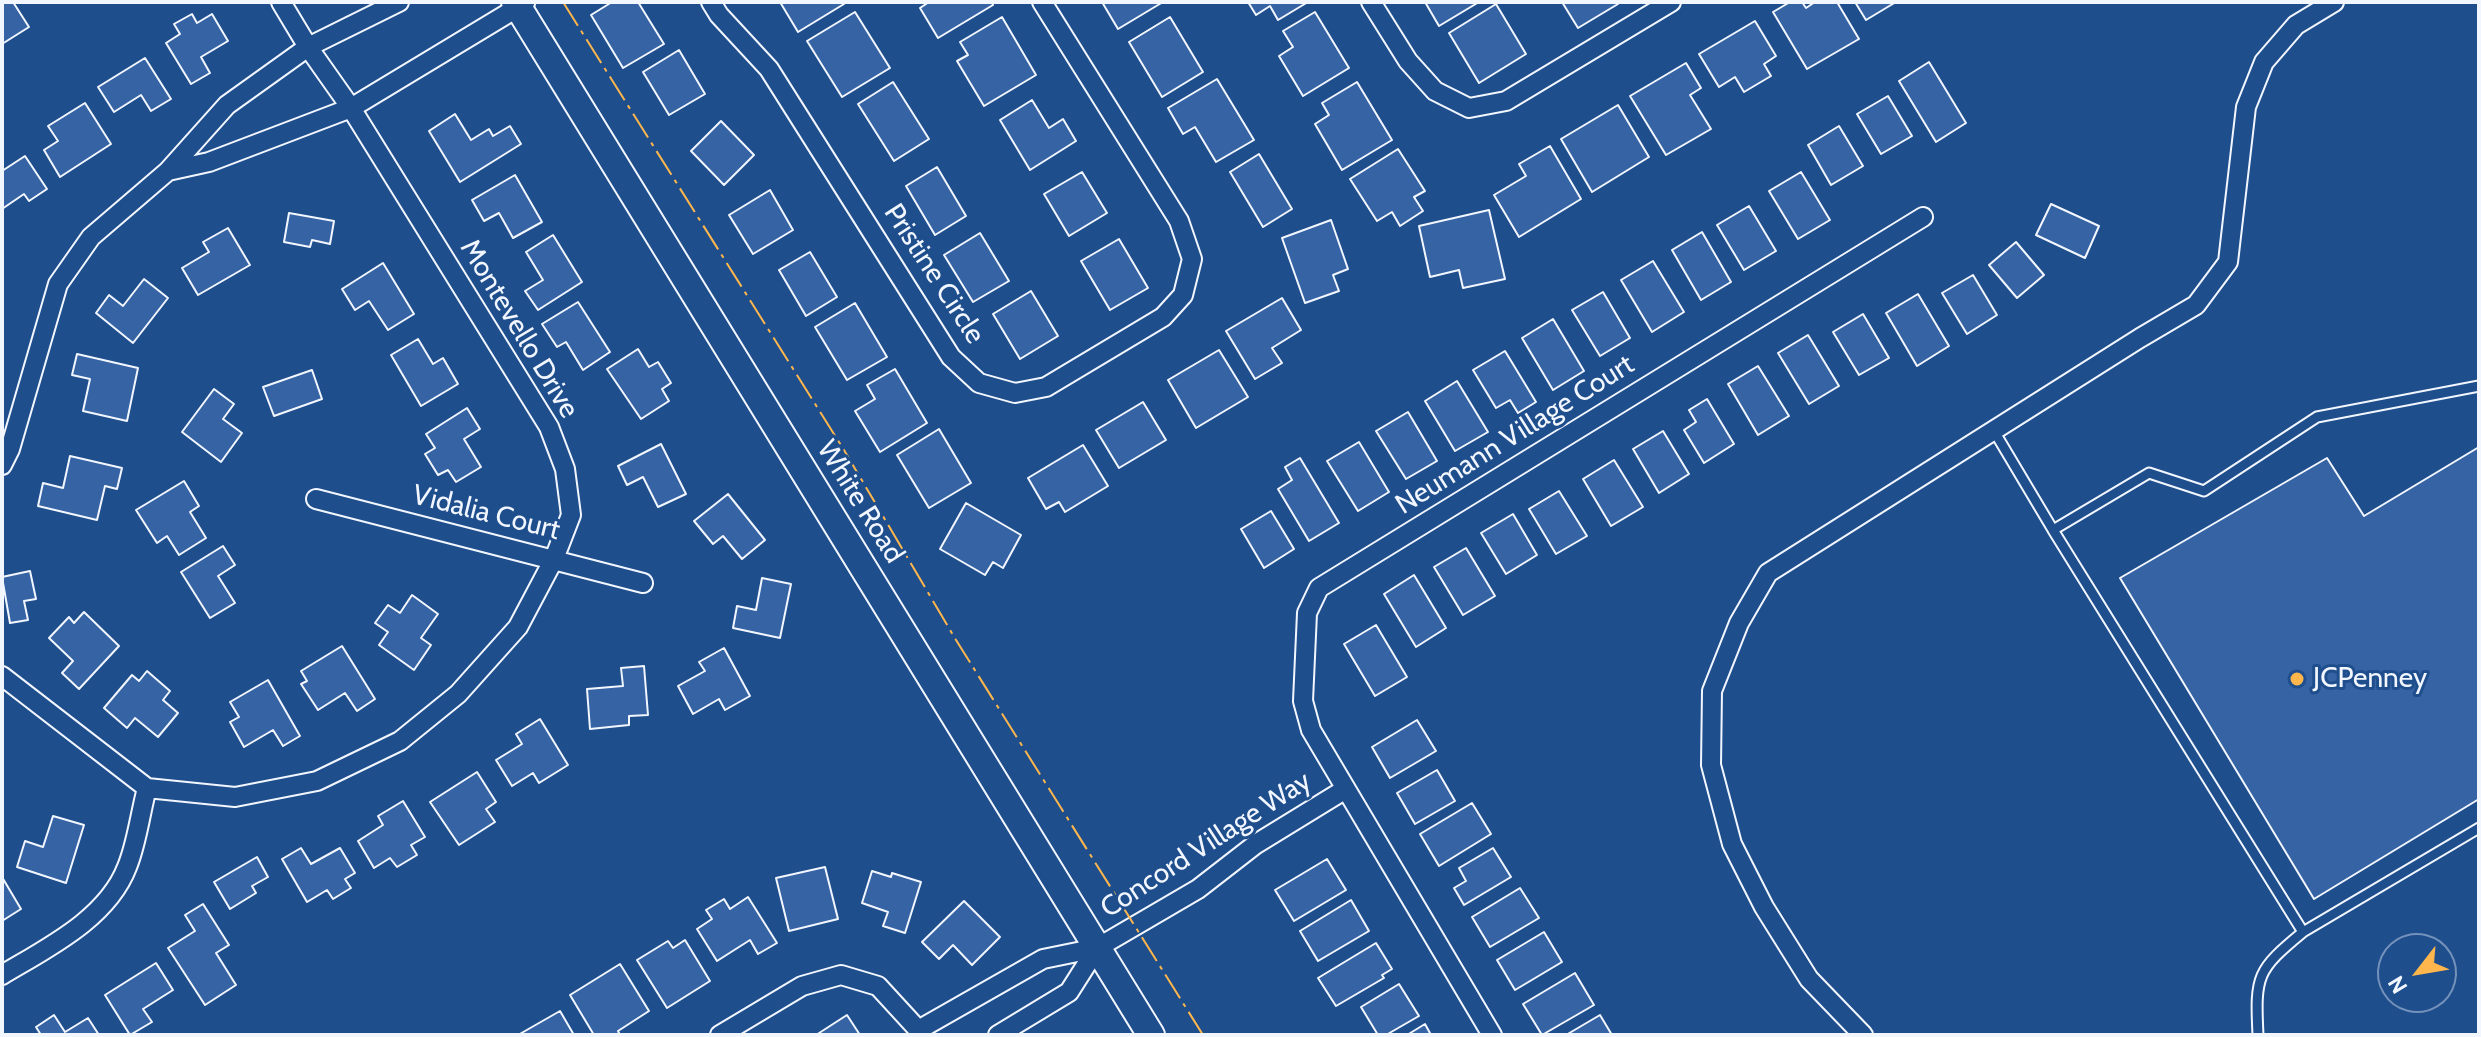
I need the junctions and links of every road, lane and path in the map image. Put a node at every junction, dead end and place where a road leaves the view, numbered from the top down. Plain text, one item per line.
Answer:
1 (281, 2) edge
2 (399, 2) edge
3 (711, 2) edge
4 (1042, 2) edge
5 (1371, 2) edge
6 (1671, 2) edge
7 (2334, 2) edge
8 (520, 4) edge
9 (308, 47) junction
10 (351, 108) junction
11 (168, 171) junction
12 (1923, 217) dead end
13 (2479, 386) edge
14 (1994, 431) junction
15 (2, 465) edge
16 (316, 499) dead end
17 (2053, 530) junction
18 (554, 559) junction
19 (643, 583) dead end
20 (2, 676) edge
21 (147, 788) junction
22 (1344, 790) junction
23 (2479, 828) edge
24 (2303, 932) junction
25 (1097, 948) junction
26 (2, 975) edge
27 (922, 1032) edge
28 (720, 1035) edge
29 (998, 1035) edge
30 (1151, 1035) edge
31 (1492, 1035) edge
32 (1863, 1035) edge
33 (2258, 1035) edge

1 - 9 street, Montevello Drive
2 - 9 street
3 - 4 street, Pristine Circle
5 - 6 street
7 - 14 street
8 - 10 street
8 - 25 street, White Road
9 - 10 street, Montevello Drive
9 - 11 street
10 - 11 street
10 - 18 street, Montevello Drive
11 - 15 street
12 - 22 street, Neumann Village Court
13 - 17 lane
14 - 17 lane
14 - 32 street
16 - 18 street, Vidalia Court
17 - 24 lane
18 - 19 street, Vidalia Court
18 - 21 street, Montevello Drive
20 - 21 street
21 - 26 street
22 - 25 street, Concord Village Way
22 - 31 street, Neumann Village Court
23 - 24 lane
24 - 33 lane
25 - 27 street
25 - 29 street
25 - 30 street, White Road
27 - 28 street

